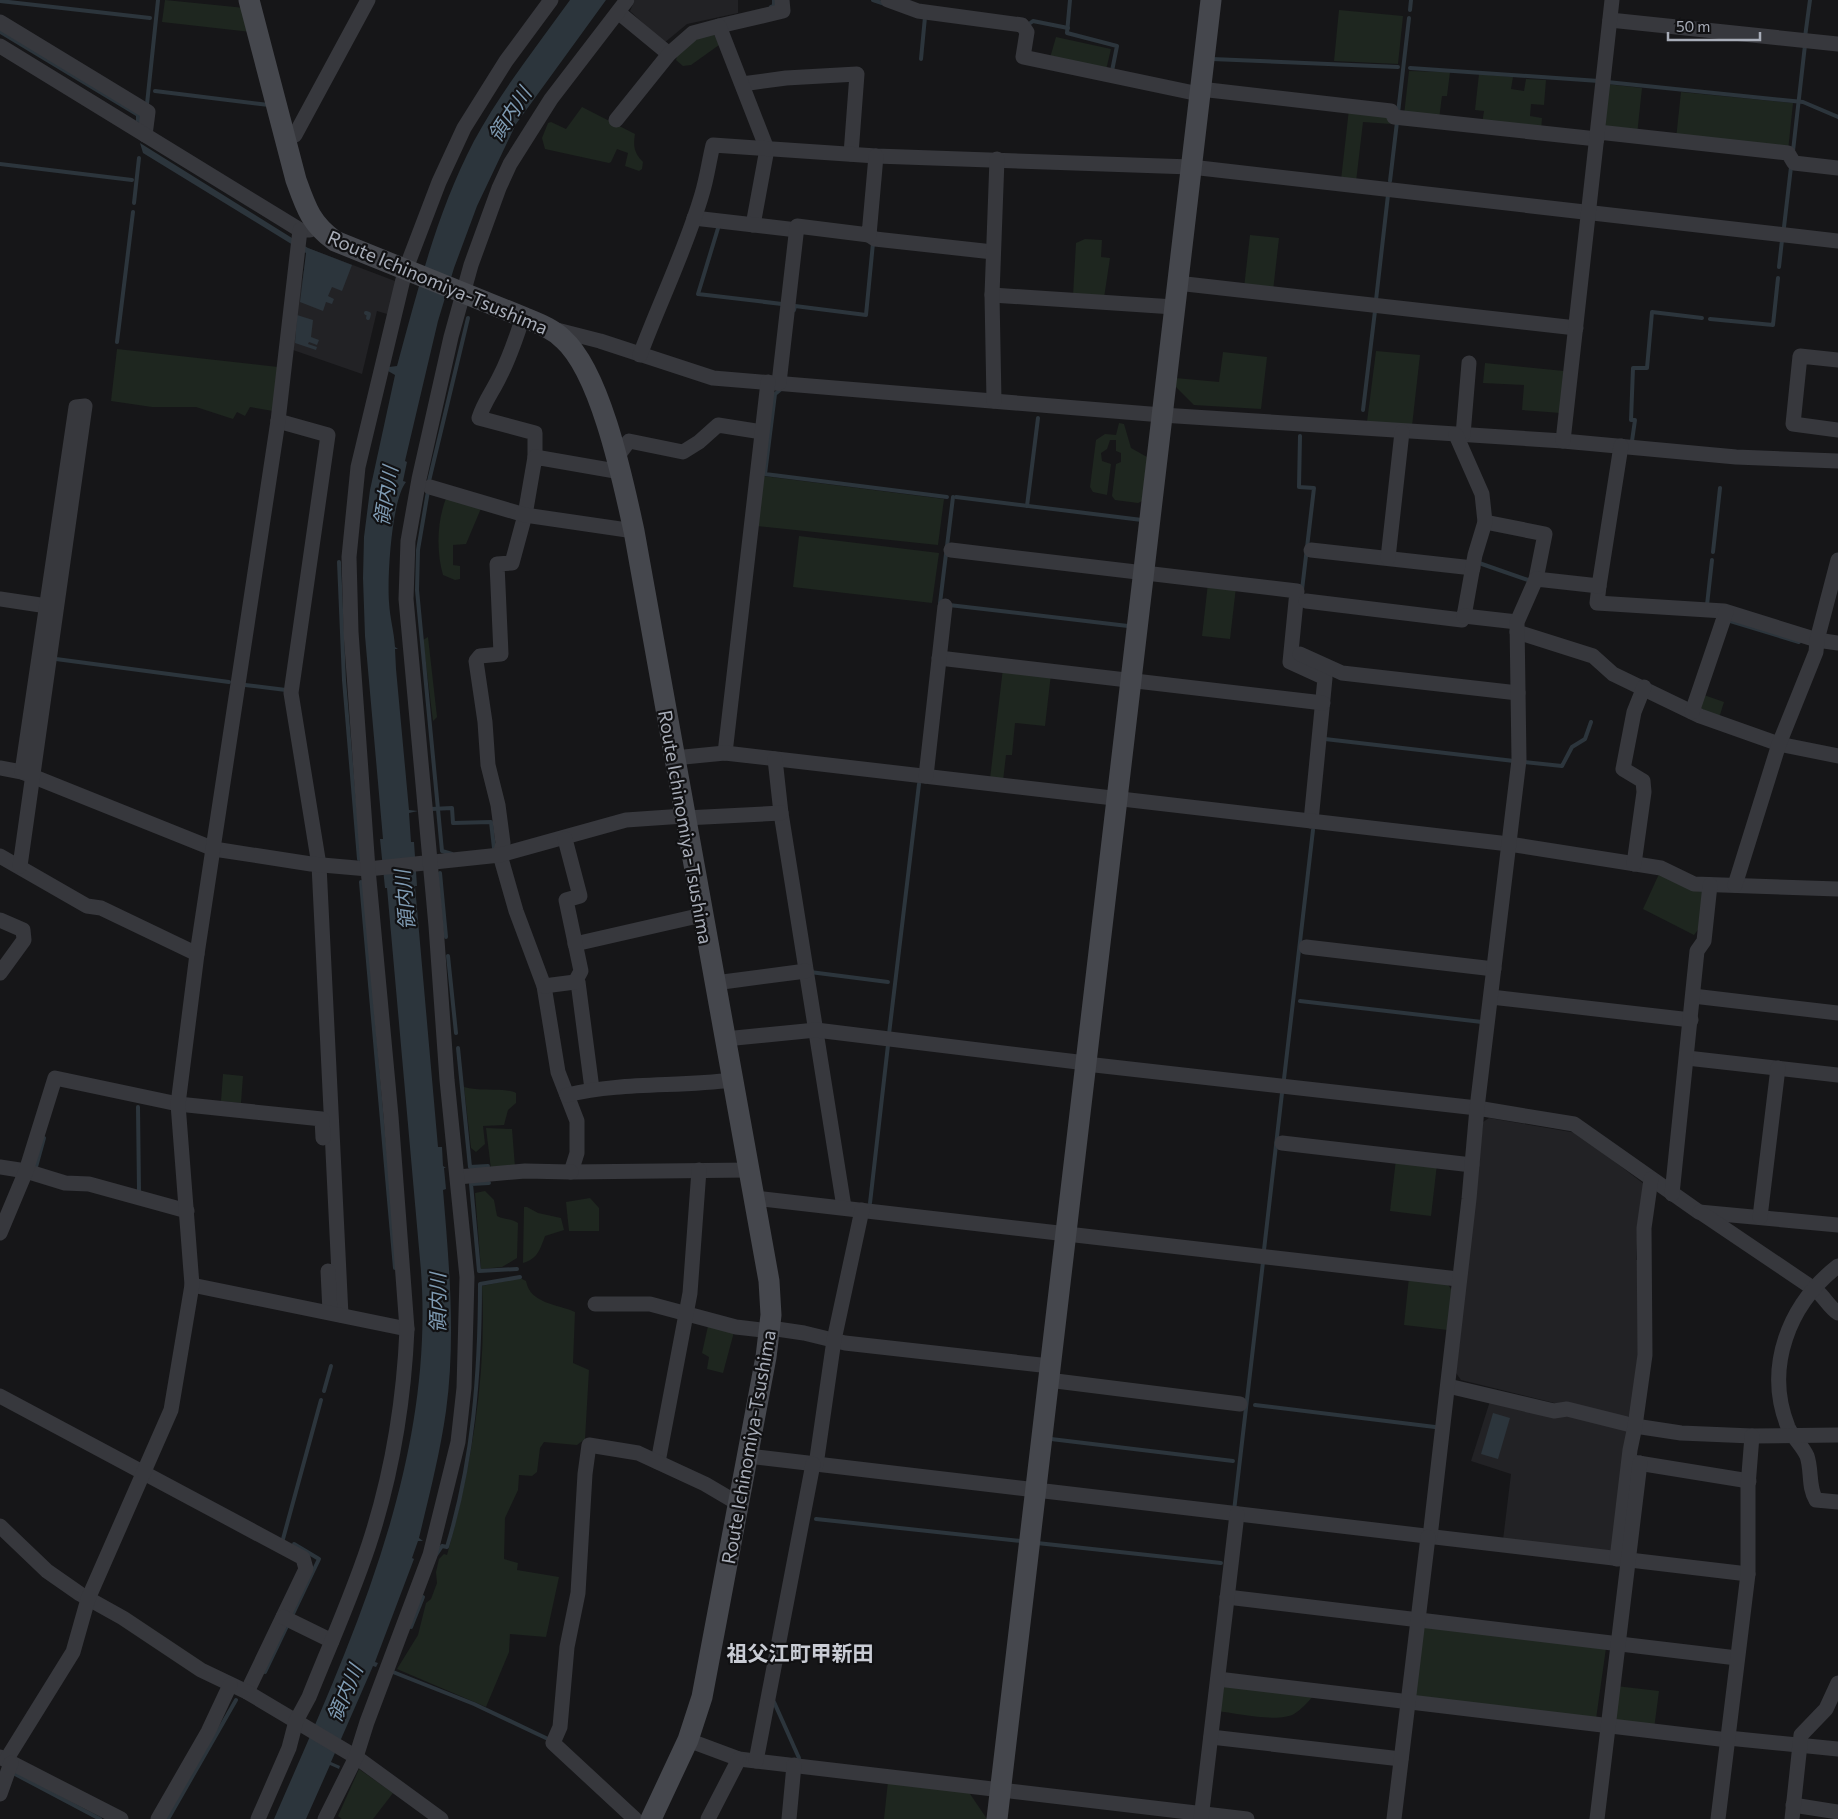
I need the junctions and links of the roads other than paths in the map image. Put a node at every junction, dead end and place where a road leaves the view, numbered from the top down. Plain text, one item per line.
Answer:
1 (249, 0) edge
2 (368, 0) edge
3 (551, 0) edge
4 (782, 0) edge
5 (888, 0) edge
6 (1210, 0) edge
7 (1612, 0) edge
8 (622, 6) edge
9 (1610, 20) junction
10 (0, 22) edge
11 (719, 26) junction
12 (1838, 44) edge
13 (0, 46) edge
14 (669, 54) junction
15 (742, 84) junction
16 (1200, 91) junction
17 (616, 120) dead end
18 (145, 135) junction
19 (1598, 135) junction
20 (285, 139) junction
21 (767, 149) junction
22 (851, 154) junction
23 (876, 156) junction
24 (997, 159) junction
25 (1191, 167) junction
26 (1838, 168) edge
27 (1590, 213) junction
28 (694, 218) junction
29 (753, 225) junction
30 (797, 230) junction
31 (869, 235) junction
32 (304, 237) junction
33 (1838, 241) edge
34 (993, 252) junction
35 (405, 271) junction
36 (1177, 283) junction
37 (463, 293) junction
38 (992, 295) junction
39 (1174, 307) junction
40 (523, 317) junction
41 (548, 328) junction
42 (1576, 328) junction
43 (640, 355) junction
44 (1838, 360) edge
45 (1469, 363) dead end
46 (773, 382) junction
47 (994, 401) junction
48 (1162, 415) junction
49 (278, 421) junction
50 (1838, 430) edge
51 (762, 432) junction
52 (1402, 432) junction
53 (1460, 435) junction
54 (1563, 441) junction
55 (1621, 446) junction
56 (535, 457) junction
57 (1838, 461) edge
58 (619, 465) junction
59 (430, 487) dead end
60 (525, 515) junction
61 (1486, 522) junction
62 (634, 531) junction
63 (951, 550) dead end
64 (1311, 550) dead end
65 (1388, 558) junction
66 (1838, 560) edge
67 (1473, 568) junction
68 (1144, 572) junction
69 (1536, 579) junction
70 (1599, 586) junction
71 (0, 599) edge
72 (1306, 601) dead end
73 (47, 606) junction
74 (945, 606) dead end
75 (1726, 612) junction
76 (1464, 616) junction
77 (1517, 627) junction
78 (1817, 640) junction
79 (1838, 643) edge
80 (1300, 654) dead end
81 (939, 658) junction
82 (1328, 673) junction
83 (1132, 680) junction
84 (1644, 687) junction
85 (1518, 693) junction
86 (1323, 703) junction
87 (1692, 712) junction
88 (1779, 744) junction
89 (725, 753) junction
90 (1838, 756) edge
91 (674, 758) junction
92 (775, 759) junction
93 (0, 768) edge
94 (27, 774) junction
95 (926, 776) junction
96 (1117, 798) junction
97 (781, 812) junction
98 (684, 817) junction
99 (1311, 821) junction
100 (565, 839) junction
101 (1509, 844) junction
102 (214, 849) junction
103 (500, 855) junction
104 (0, 856) edge
105 (315, 864) junction
106 (427, 864) junction
107 (1634, 864) junction
108 (20, 866) junction
109 (369, 869) junction
110 (1710, 885) junction
111 (1735, 885) junction
112 (1838, 889) edge
113 (702, 915) junction
114 (0, 920) edge
115 (575, 944) junction
116 (1306, 947) dead end
117 (197, 954) junction
118 (1494, 969) junction
119 (806, 971) junction
120 (0, 973) edge
121 (575, 982) junction
122 (715, 983) junction
123 (544, 986) junction
124 (1693, 996) junction
125 (1491, 997) junction
126 (1838, 1013) edge
127 (1691, 1020) junction
128 (816, 1030) junction
129 (725, 1039) junction
130 (1687, 1058) junction
131 (1086, 1064) junction
132 (1778, 1068) junction
133 (1838, 1075) edge
134 (732, 1080) junction
135 (592, 1088) junction
136 (567, 1095) junction
137 (178, 1104) junction
138 (1477, 1108) junction
139 (322, 1120) junction
140 (1282, 1143) dead end
141 (1472, 1165) junction
142 (0, 1167) edge
143 (699, 1170) junction
144 (749, 1170) junction
145 (26, 1171) junction
146 (571, 1172) junction
147 (458, 1177) junction
148 (1652, 1180) junction
149 (1672, 1194) junction
150 (754, 1198) junction
151 (844, 1208) junction
152 (862, 1210) junction
153 (187, 1211) junction
154 (1699, 1212) junction
155 (1760, 1217) junction
156 (1838, 1225) edge
157 (1066, 1232) junction
158 (0, 1233) edge
159 (1838, 1266) edge
160 (1458, 1279) junction
161 (192, 1285) junction
162 (1813, 1288) junction
163 (595, 1304) dead end
164 (1838, 1313) edge
165 (335, 1314) junction
166 (686, 1315) junction
167 (407, 1329) junction
168 (770, 1330) junction
169 (834, 1340) junction
170 (1049, 1373) junction
171 (1448, 1386) junction
172 (0, 1396) edge
173 (1240, 1404) dead end
174 (1635, 1426) junction
175 (1838, 1435) edge
176 (1752, 1436) junction
177 (1795, 1436) junction
178 (748, 1456) junction
179 (658, 1462) junction
180 (1634, 1462) junction
181 (814, 1465) junction
182 (143, 1471) junction
183 (1748, 1481) junction
184 (1035, 1491) junction
185 (1838, 1502) edge
186 (739, 1504) junction
187 (1237, 1514) junction
188 (0, 1526) edge
189 (1429, 1537) junction
190 (1623, 1560) junction
191 (1748, 1574) junction
192 (1227, 1597) junction
193 (88, 1599) junction
194 (283, 1617) junction
195 (1418, 1620) junction
196 (332, 1641) junction
197 (1618, 1643) junction
198 (1738, 1658) junction
199 (1218, 1680) junction
200 (1838, 1683) edge
201 (230, 1685) junction
202 (247, 1692) junction
203 (1408, 1703) junction
204 (299, 1723) junction
205 (1608, 1727) junction
206 (1211, 1737) junction
207 (1728, 1739) junction
208 (688, 1740) junction
209 (1800, 1745) junction
210 (1838, 1749) edge
211 (353, 1755) junction
212 (739, 1759) junction
213 (6, 1760) edge
214 (756, 1760) junction
215 (1402, 1760) junction
216 (794, 1765) junction
217 (1001, 1790) junction
218 (0, 1794) edge
219 (1792, 1812) edge
220 (1838, 1812) edge
221 (1202, 1816) edge
222 (121, 1819) edge
223 (158, 1819) edge
224 (258, 1819) edge
225 (325, 1819) edge
226 (441, 1819) edge
227 (635, 1819) edge
228 (651, 1819) edge
229 (708, 1819) edge
230 (789, 1819) edge
231 (998, 1819) edge
232 (1247, 1819) edge
233 (1394, 1819) edge
234 (1597, 1819) edge
235 (1718, 1819) edge

1 - 20 main road, Route Ichinomiya-Tsushima
2 - 20 street
3 - 35 street
4 - 11 street
5 - 16 street
6 - 16 main road
7 - 9 street
8 - 14 street
8 - 37 street
9 - 12 street
9 - 19 street
10 - 18 street
11 - 14 street
11 - 15 street
13 - 18 street
14 - 17 street
15 - 21 street
15 - 22 street
16 - 19 street
16 - 25 main road
18 - 32 street
19 - 26 street
19 - 27 street
20 - 32 main road, Route Ichinomiya-Tsushima
21 - 22 street
21 - 28 street
21 - 29 street
22 - 23 street
23 - 24 street
23 - 31 street
24 - 25 street
24 - 34 street
25 - 27 street
25 - 36 main road
27 - 33 street
27 - 42 street
28 - 29 street
28 - 43 street
29 - 30 street
30 - 31 street
30 - 46 street
31 - 34 street
32 - 35 main road, Route Ichinomiya-Tsushima
32 - 49 street
34 - 38 street
35 - 37 main road, Route Ichinomiya-Tsushima
35 - 109 street
36 - 39 main road
36 - 42 street
37 - 40 main road, Route Ichinomiya-Tsushima
37 - 106 street
38 - 39 street
38 - 47 street
39 - 48 main road
40 - 41 main road, Route Ichinomiya-Tsushima
40 - 56 street
41 - 43 street
41 - 58 main road, Route Ichinomiya-Tsushima
42 - 54 street
43 - 46 street
44 - 50 street
45 - 53 street
46 - 47 street
46 - 51 street
47 - 48 street
48 - 52 street
48 - 68 main road
49 - 102 street
49 - 105 street
51 - 58 street
51 - 89 street
52 - 53 street
52 - 65 street
53 - 54 street
53 - 61 street
54 - 55 street
55 - 57 street
55 - 70 street
56 - 58 street
56 - 60 street
58 - 62 main road, Route Ichinomiya-Tsushima
59 - 60 street
60 - 62 street
60 - 103 street
61 - 67 street
61 - 69 street
62 - 91 main road, Route Ichinomiya-Tsushima
63 - 68 street
64 - 65 street
65 - 67 street
66 - 78 street
67 - 76 street
68 - 82 street
68 - 83 main road
69 - 70 street
69 - 77 street
70 - 75 street
71 - 73 street
72 - 76 street
73 - 94 street
73 - 94 street
74 - 81 street
75 - 78 street
75 - 87 street
76 - 77 street
77 - 84 street
77 - 85 street
78 - 79 street
78 - 88 street
80 - 82 street
81 - 83 street
81 - 95 street
82 - 85 street
82 - 86 street
83 - 86 street
83 - 96 main road
84 - 87 street
84 - 107 street
85 - 101 street
86 - 99 street
87 - 88 street
88 - 90 street
88 - 111 street
89 - 91 street
89 - 92 street
91 - 98 main road, Route Ichinomiya-Tsushima
92 - 95 street
92 - 97 street
93 - 94 street
94 - 102 street
94 - 108 street
95 - 96 street
96 - 99 street
96 - 131 main road
97 - 98 street
97 - 119 street
98 - 100 street
98 - 113 main road, Route Ichinomiya-Tsushima
99 - 101 street
100 - 103 street
100 - 115 street
101 - 107 street
101 - 118 street
102 - 105 street
102 - 117 street
103 - 106 street
103 - 123 street
104 - 108 street
105 - 109 street
105 - 139 street
105 - 165 street
106 - 109 street
106 - 147 street
107 - 110 street
108 - 117 street
109 - 167 street
110 - 111 street
110 - 124 street
111 - 112 street
113 - 115 street
113 - 122 main road, Route Ichinomiya-Tsushima
114 - 120 street
115 - 121 street
116 - 118 street
117 - 137 street
118 - 125 street
119 - 122 street
119 - 128 street
121 - 123 street
121 - 135 street
122 - 129 main road, Route Ichinomiya-Tsushima
123 - 136 street
124 - 126 street
124 - 127 street
125 - 127 street
125 - 138 street
127 - 130 street
128 - 129 street
128 - 131 street
128 - 151 street
129 - 134 main road, Route Ichinomiya-Tsushima
130 - 132 street
130 - 149 street
131 - 138 street
131 - 157 main road
132 - 133 street
132 - 155 street
134 - 135 street
134 - 144 main road, Route Ichinomiya-Tsushima
135 - 136 street
136 - 146 street
137 - 139 street
137 - 145 street
137 - 153 street
138 - 141 street
138 - 148 street
139 - 165 street
140 - 141 street
141 - 160 street
142 - 145 street
143 - 144 street
143 - 146 street
143 - 166 street
144 - 150 main road, Route Ichinomiya-Tsushima
145 - 153 street
145 - 158 street
146 - 147 street
147 - 211 street
148 - 149 street
148 - 174 street
149 - 154 street
150 - 151 street
150 - 168 main road, Route Ichinomiya-Tsushima
151 - 152 street
152 - 157 street
152 - 169 street
153 - 161 street
154 - 155 street
154 - 162 street
155 - 156 street
157 - 160 street
157 - 170 main road
159 - 162 street
160 - 171 street
161 - 165 street
161 - 182 street
162 - 164 street
162 - 177 street
163 - 166 street
165 - 167 street
166 - 168 street
166 - 179 street
167 - 196 street
168 - 169 street
168 - 178 main road, Route Ichinomiya-Tsushima
169 - 170 street
169 - 181 street
170 - 173 street
170 - 184 main road
171 - 174 street
171 - 189 street
172 - 182 street
174 - 176 street
174 - 180 street
175 - 177 street
176 - 177 street
176 - 183 street
177 - 185 street
178 - 181 street
178 - 186 main road, Route Ichinomiya-Tsushima
179 - 186 street
179 - 227 street
180 - 183 street
180 - 190 street
181 - 184 street
181 - 214 street
182 - 193 street
182 - 194 street
183 - 191 street
184 - 187 street
184 - 217 main road
186 - 208 main road, Route Ichinomiya-Tsushima
187 - 189 street
187 - 192 street
188 - 193 street
189 - 190 street
189 - 195 street
190 - 191 street
190 - 197 street
191 - 198 street
192 - 195 street
192 - 199 street
193 - 201 street
193 - 213 street
194 - 196 street
194 - 202 street
195 - 197 street
195 - 203 street
196 - 204 street
197 - 198 street
197 - 205 street
198 - 207 street
199 - 203 street
199 - 206 street
200 - 209 street
201 - 202 street
201 - 223 street
202 - 204 street
203 - 205 street
203 - 215 street
204 - 211 street
204 - 224 street
205 - 207 street
205 - 234 street
206 - 215 street
206 - 221 street
207 - 209 street
207 - 235 street
208 - 212 street
208 - 228 main road, Route Ichinomiya-Tsushima
209 - 210 street
209 - 219 street
211 - 225 street
211 - 226 street
212 - 214 street
212 - 229 street
213 - 218 street
213 - 222 street
214 - 216 street
215 - 233 street
216 - 217 street
216 - 230 street
217 - 221 street
217 - 231 main road
219 - 220 street
221 - 232 street

